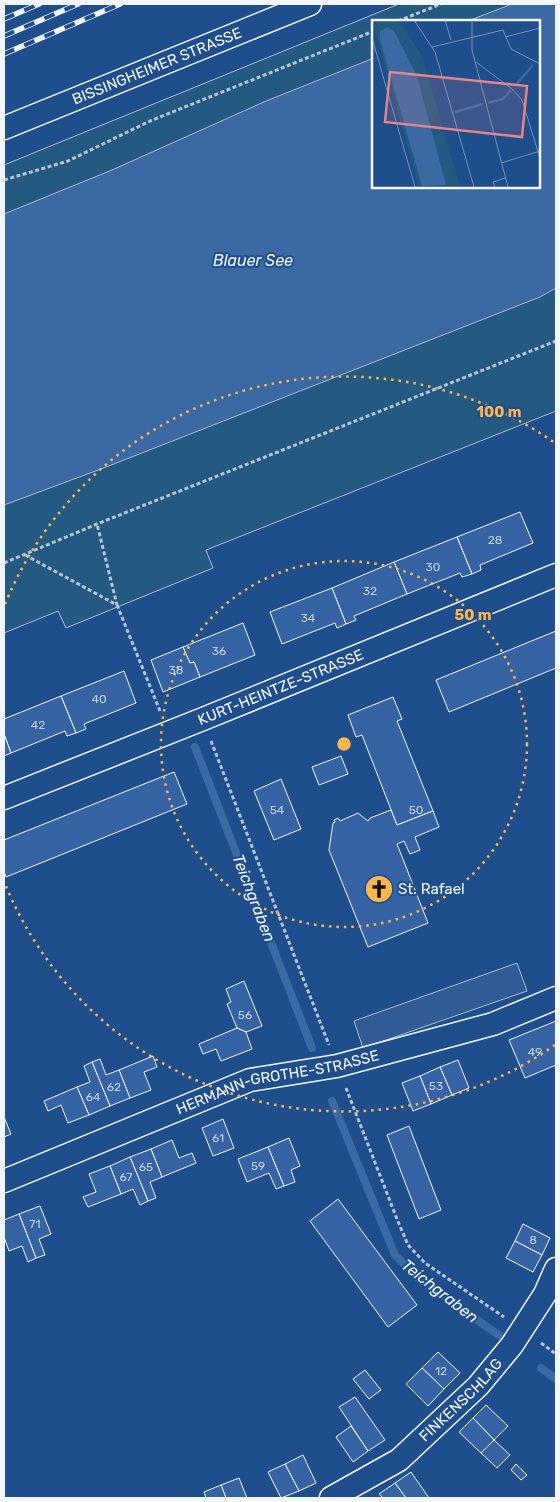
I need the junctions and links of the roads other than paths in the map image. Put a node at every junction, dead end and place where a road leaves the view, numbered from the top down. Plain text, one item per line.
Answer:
1 (310, 4) edge
2 (4, 128) edge
3 (556, 575) edge
4 (4, 798) edge
5 (556, 998) edge
6 (4, 1181) edge
7 (556, 1269) edge
8 (331, 1498) edge

1 - 2 street, BISSINGHEIMER STRASSE
3 - 4 street, KURT-HEINTZE-STRASSE
5 - 6 street, HERMANN-GROTHE-STRASSE
7 - 8 street, FINKENSCHLAG

